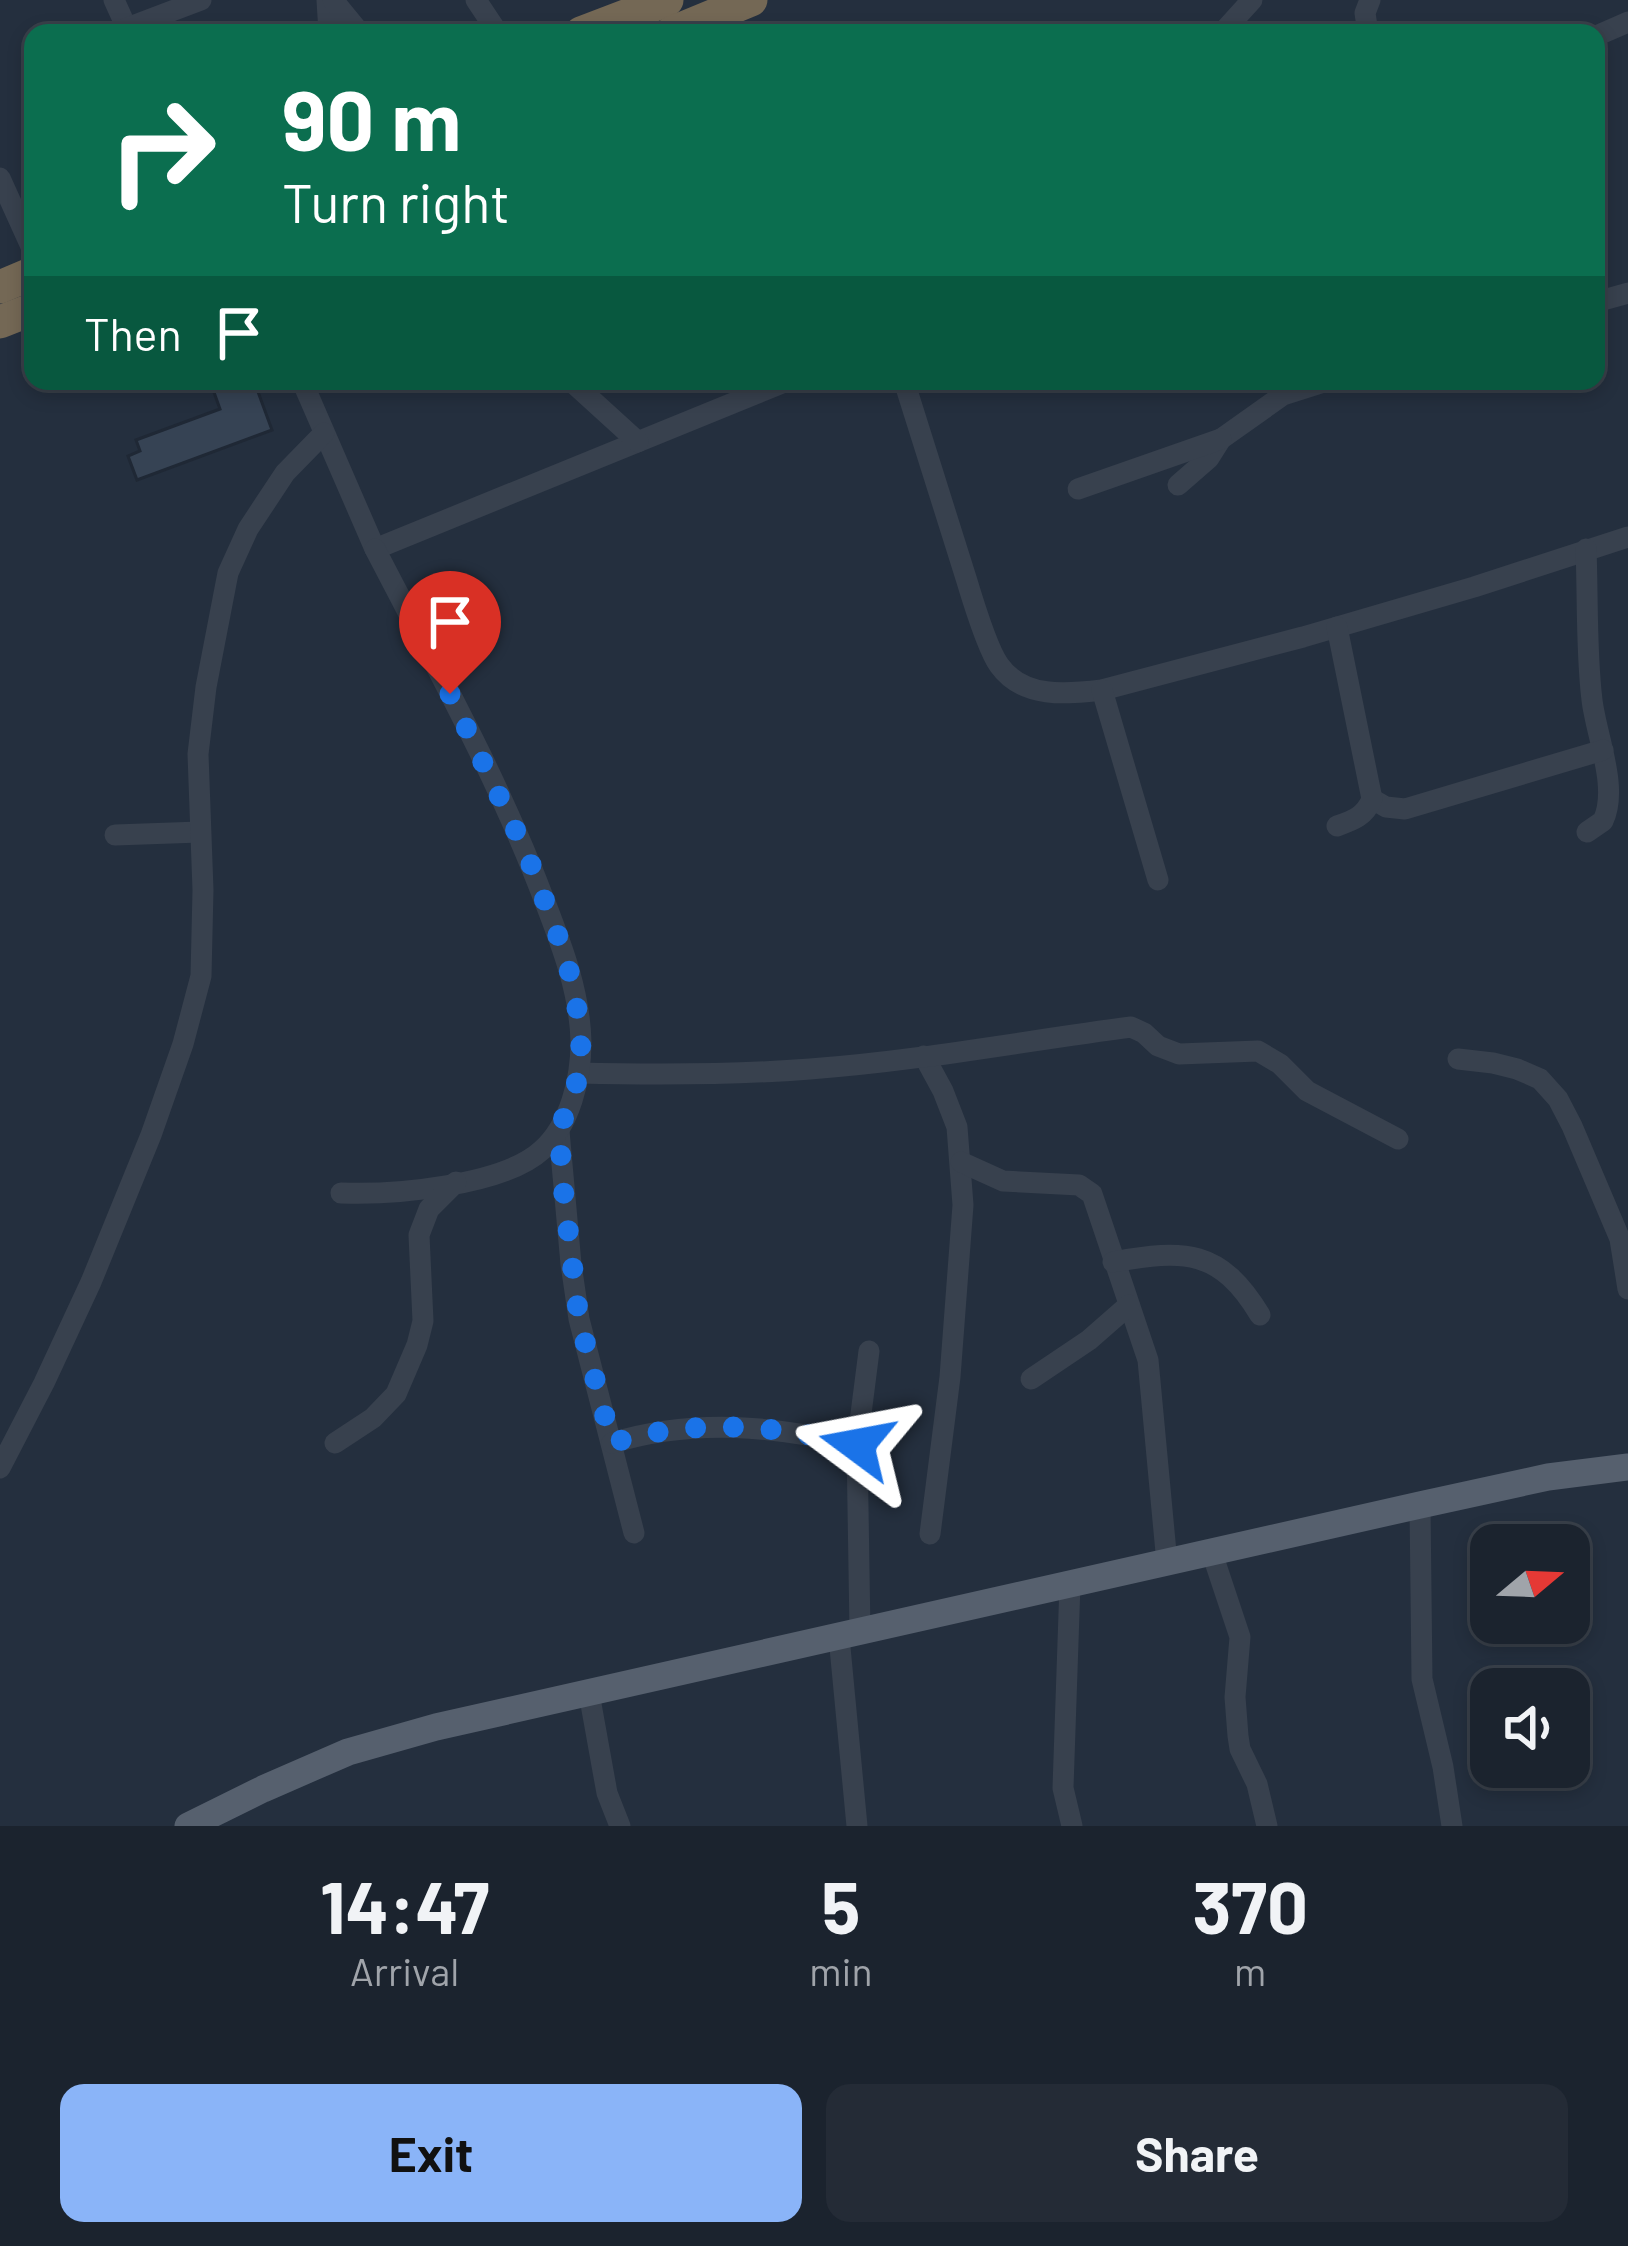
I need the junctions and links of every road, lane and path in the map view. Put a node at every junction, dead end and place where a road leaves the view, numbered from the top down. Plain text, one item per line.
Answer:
1 (201, 0) edge
2 (330, 0) edge
3 (667, 0) edge
4 (751, 0) edge
5 (1252, 0) edge
6 (1346, 0) edge
7 (171, 11) junction
8 (1368, 15) edge
9 (143, 24) edge
10 (177, 24) edge
11 (351, 24) edge
12 (604, 24) edge
13 (693, 24) edge
14 (1230, 24) edge
15 (0, 178) edge
16 (24, 231) edge
17 (306, 390) edge
18 (582, 390) edge
19 (765, 390) edge
20 (907, 390) edge
21 (1299, 390) edge
22 (324, 433) junction
23 (1220, 439) junction
24 (638, 442) junction
25 (1178, 485) dead end
26 (1078, 489) dead end
27 (1628, 537) edge
28 (376, 549) junction
29 (1586, 549) junction
30 (1337, 627) junction
31 (1102, 690) junction
32 (1603, 750) junction
33 (1372, 799) junction
34 (1337, 826) dead end
35 (200, 832) junction
36 (1587, 832) dead end
37 (116, 835) dead end
38 (1158, 880) dead end
39 (923, 1056) junction
40 (1457, 1059) dead end
41 (580, 1073) junction
42 (559, 1131) junction
43 (1398, 1139) dead end
44 (961, 1162) junction
45 (456, 1182) junction
46 (341, 1193) dead end
47 (1113, 1262) junction
48 (1628, 1289) edge
49 (1129, 1305) junction
50 (1260, 1315) dead end
51 (869, 1351) dead end
52 (1031, 1379) dead end
53 (335, 1443) dead end
54 (612, 1443) junction
55 (857, 1445) junction
56 (0, 1468) edge
57 (1627, 1472) edge
58 (1420, 1505) junction
59 (634, 1533) dead end
60 (930, 1534) dead end
61 (1211, 1552) junction
62 (1167, 1562) junction
63 (1070, 1584) junction
64 (849, 1635) junction
65 (589, 1694) junction
66 (188, 1826) edge
67 (620, 1826) edge
68 (857, 1826) edge
69 (1072, 1826) edge
70 (1267, 1826) edge
71 (1452, 1826) edge

1 - 7 street
2 - 11 street
3 - 12 highway
4 - 13 highway
5 - 14 street
6 - 8 street
7 - 9 street
7 - 10 street
15 - 16 street
17 - 22 street
18 - 24 street
19 - 24 street
20 - 31 street
21 - 23 street
22 - 28 street
22 - 35 street
23 - 25 street
23 - 26 street
24 - 28 street
27 - 29 street
28 - 41 street
29 - 30 street
29 - 32 street
30 - 31 street
30 - 33 street
31 - 38 street
32 - 33 street
32 - 36 street
33 - 34 street
35 - 37 street
35 - 56 street
39 - 41 street
39 - 43 street
39 - 44 street
40 - 48 street
41 - 42 street
42 - 45 street
42 - 54 street
44 - 47 street
44 - 60 street
45 - 46 street
45 - 53 street
47 - 49 street
47 - 50 street
49 - 52 street
49 - 62 street
51 - 55 street
54 - 55 street
54 - 59 street
55 - 64 street
57 - 58 main road
58 - 61 main road
58 - 71 street
61 - 62 main road
61 - 70 street
62 - 63 main road
63 - 64 main road
63 - 69 street
64 - 65 main road
64 - 68 street
65 - 66 main road
65 - 67 street

